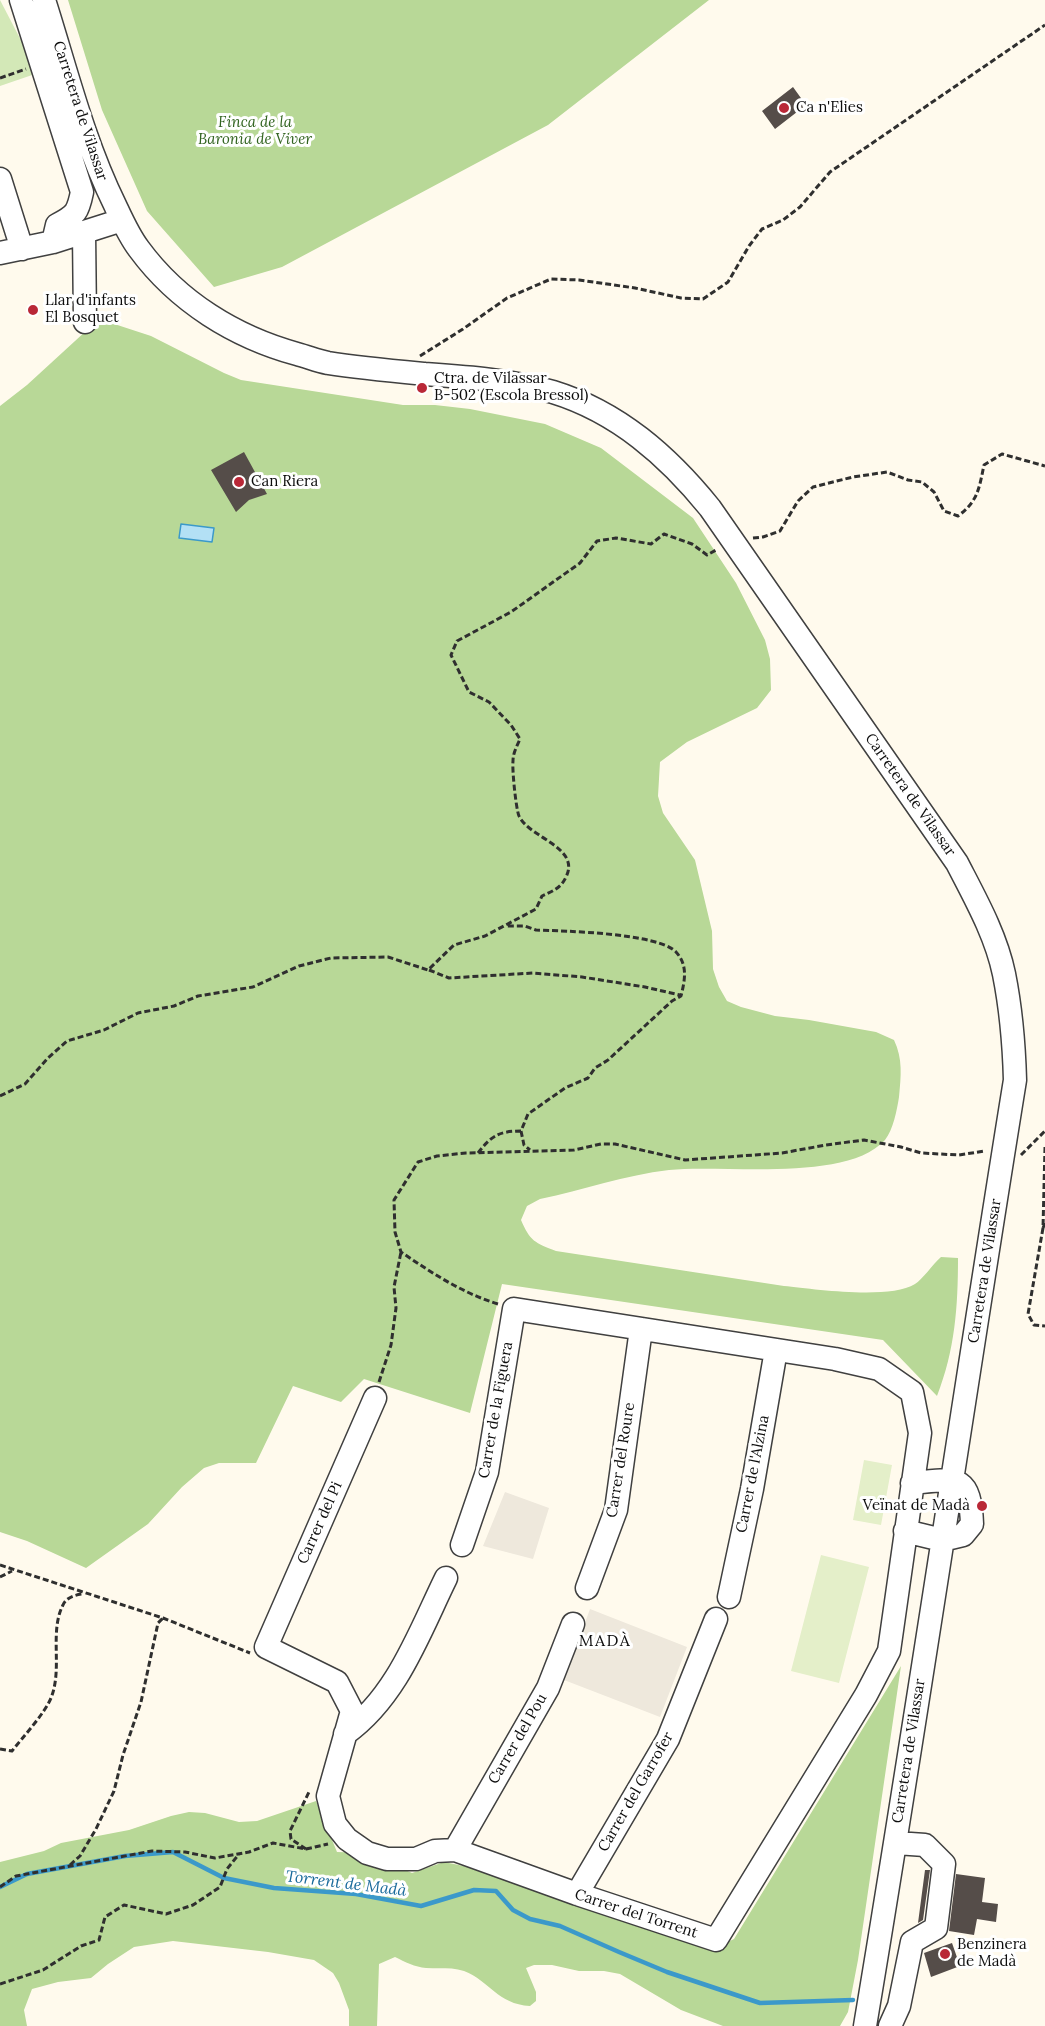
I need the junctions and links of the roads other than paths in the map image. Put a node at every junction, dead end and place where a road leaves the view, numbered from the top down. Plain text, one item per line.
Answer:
1 (21, 0) edge
2 (44, 0) edge
3 (0, 180) edge
4 (122, 220) junction
5 (84, 232) junction
6 (53, 242) junction
7 (11, 251) edge
8 (85, 322) dead end
9 (514, 1309) joint
10 (641, 1329) junction
11 (776, 1350) junction
12 (375, 1398) road end
13 (951, 1479) junction
14 (912, 1482) junction
15 (906, 1531) junction
16 (942, 1540) junction
17 (462, 1545) dead end
18 (446, 1578) dead end
19 (587, 1588) dead end
20 (729, 1598) dead end
21 (716, 1619) dead end
22 (573, 1624) dead end
23 (261, 1651) joint
24 (345, 1734) junction
25 (901, 1802) junction
26 (896, 1843) junction
27 (925, 1845) junction
28 (455, 1850) junction
29 (577, 1894) junction
30 (865, 2026) edge
31 (890, 2026) edge

1 - 6 street
2 - 4 street, Carretera de Vilassar
3 - 7 street
4 - 5 street
4 - 13 street, Carretera de Vilassar
5 - 6 street
5 - 8 street
6 - 7 street
9 - 10 street, Carrer del Torrent
9 - 17 street, Carrer de la Figuera
10 - 11 street, Carrer del Torrent
10 - 19 street, Carrer del Roure
11 - 14 street, Carrer del Torrent
11 - 20 street, Carrer de l'Alzina
12 - 23 street, Carrer del Pi
13 - 14 street
13 - 16 street
14 - 15 street, Carrer del Torrent
15 - 16 street
15 - 29 street, Carrer del Torrent
16 - 25 street, Carretera de Vilassar
18 - 24 street
21 - 29 street, Carrer del Garrofer
22 - 28 street, Carrer del Pou
23 - 24 street, Carrer del Torrent
24 - 28 street, Carrer del Torrent
25 - 26 street, Carretera de Vilassar
25 - 27 street
26 - 27 street
26 - 30 street, Carretera de Vilassar
27 - 31 street
28 - 29 street, Carrer del Torrent

